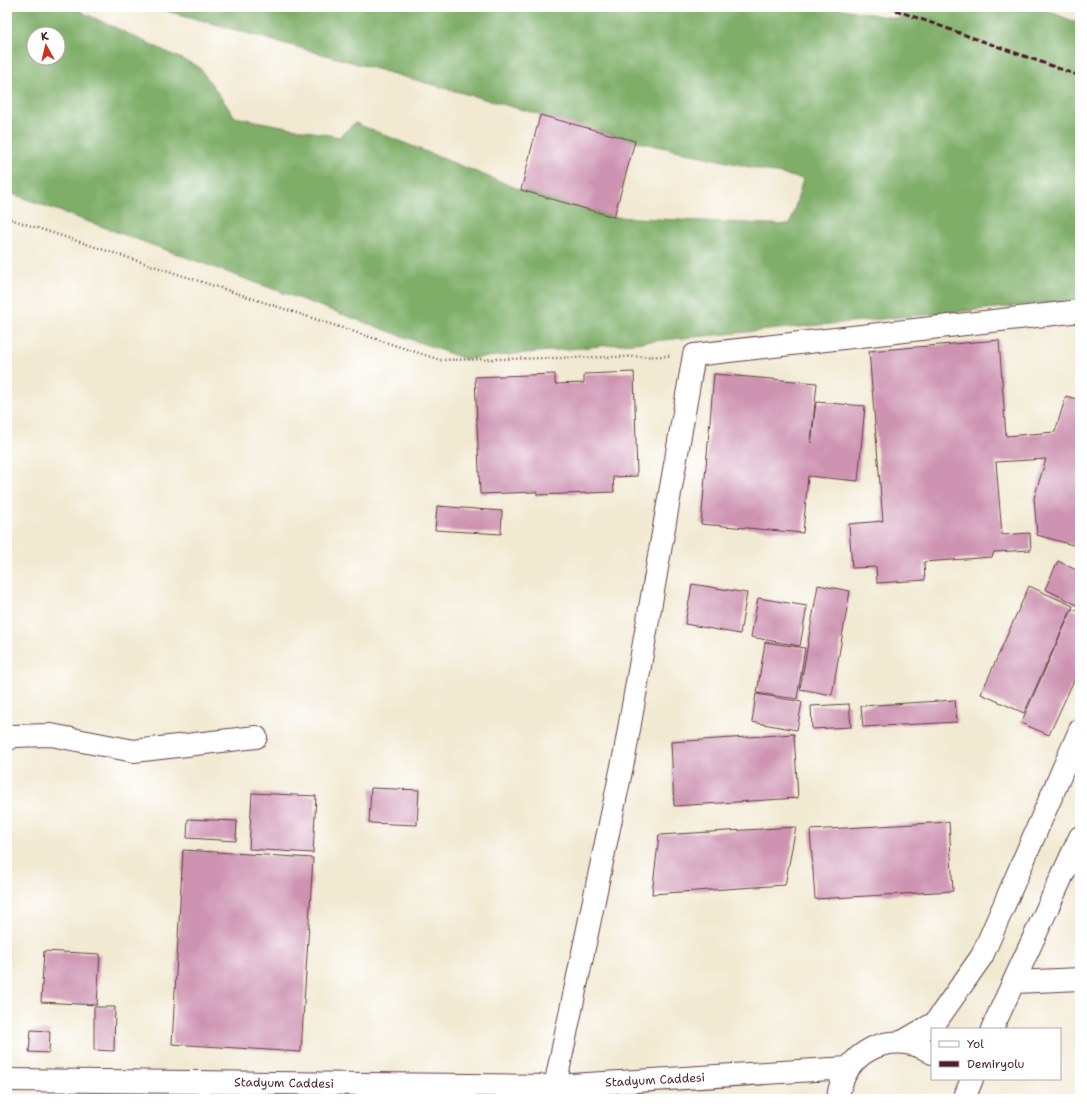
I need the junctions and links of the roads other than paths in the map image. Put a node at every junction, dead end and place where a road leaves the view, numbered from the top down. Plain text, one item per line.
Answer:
1 (1080, 311) edge
2 (1080, 730) edge
3 (256, 737) dead end
4 (7, 740) edge
5 (1080, 837) edge
6 (1080, 979) edge
7 (1015, 982) junction
8 (992, 1028) edge
9 (902, 1042) junction
10 (931, 1052) edge
11 (848, 1068) junction
12 (7, 1080) edge
13 (954, 1080) edge
14 (972, 1080) edge
15 (555, 1086) junction
16 (349, 1091) edge
17 (440, 1092) edge
18 (838, 1099) edge
19 (958, 1099) edge
20 (964, 1099) edge

1 - 15 main road
2 - 9 main road
3 - 4 main road
5 - 7 main road
6 - 7 main road
7 - 8 main road
9 - 10 main road
9 - 11 main road
11 - 15 main road, Stadyum Caddesi
11 - 18 main road
12 - 16 main road, Stadyum Caddesi
13 - 19 main road
14 - 20 main road
15 - 17 main road, Stadyum Caddesi
16 - 17 main road, Stadyum Caddesi

